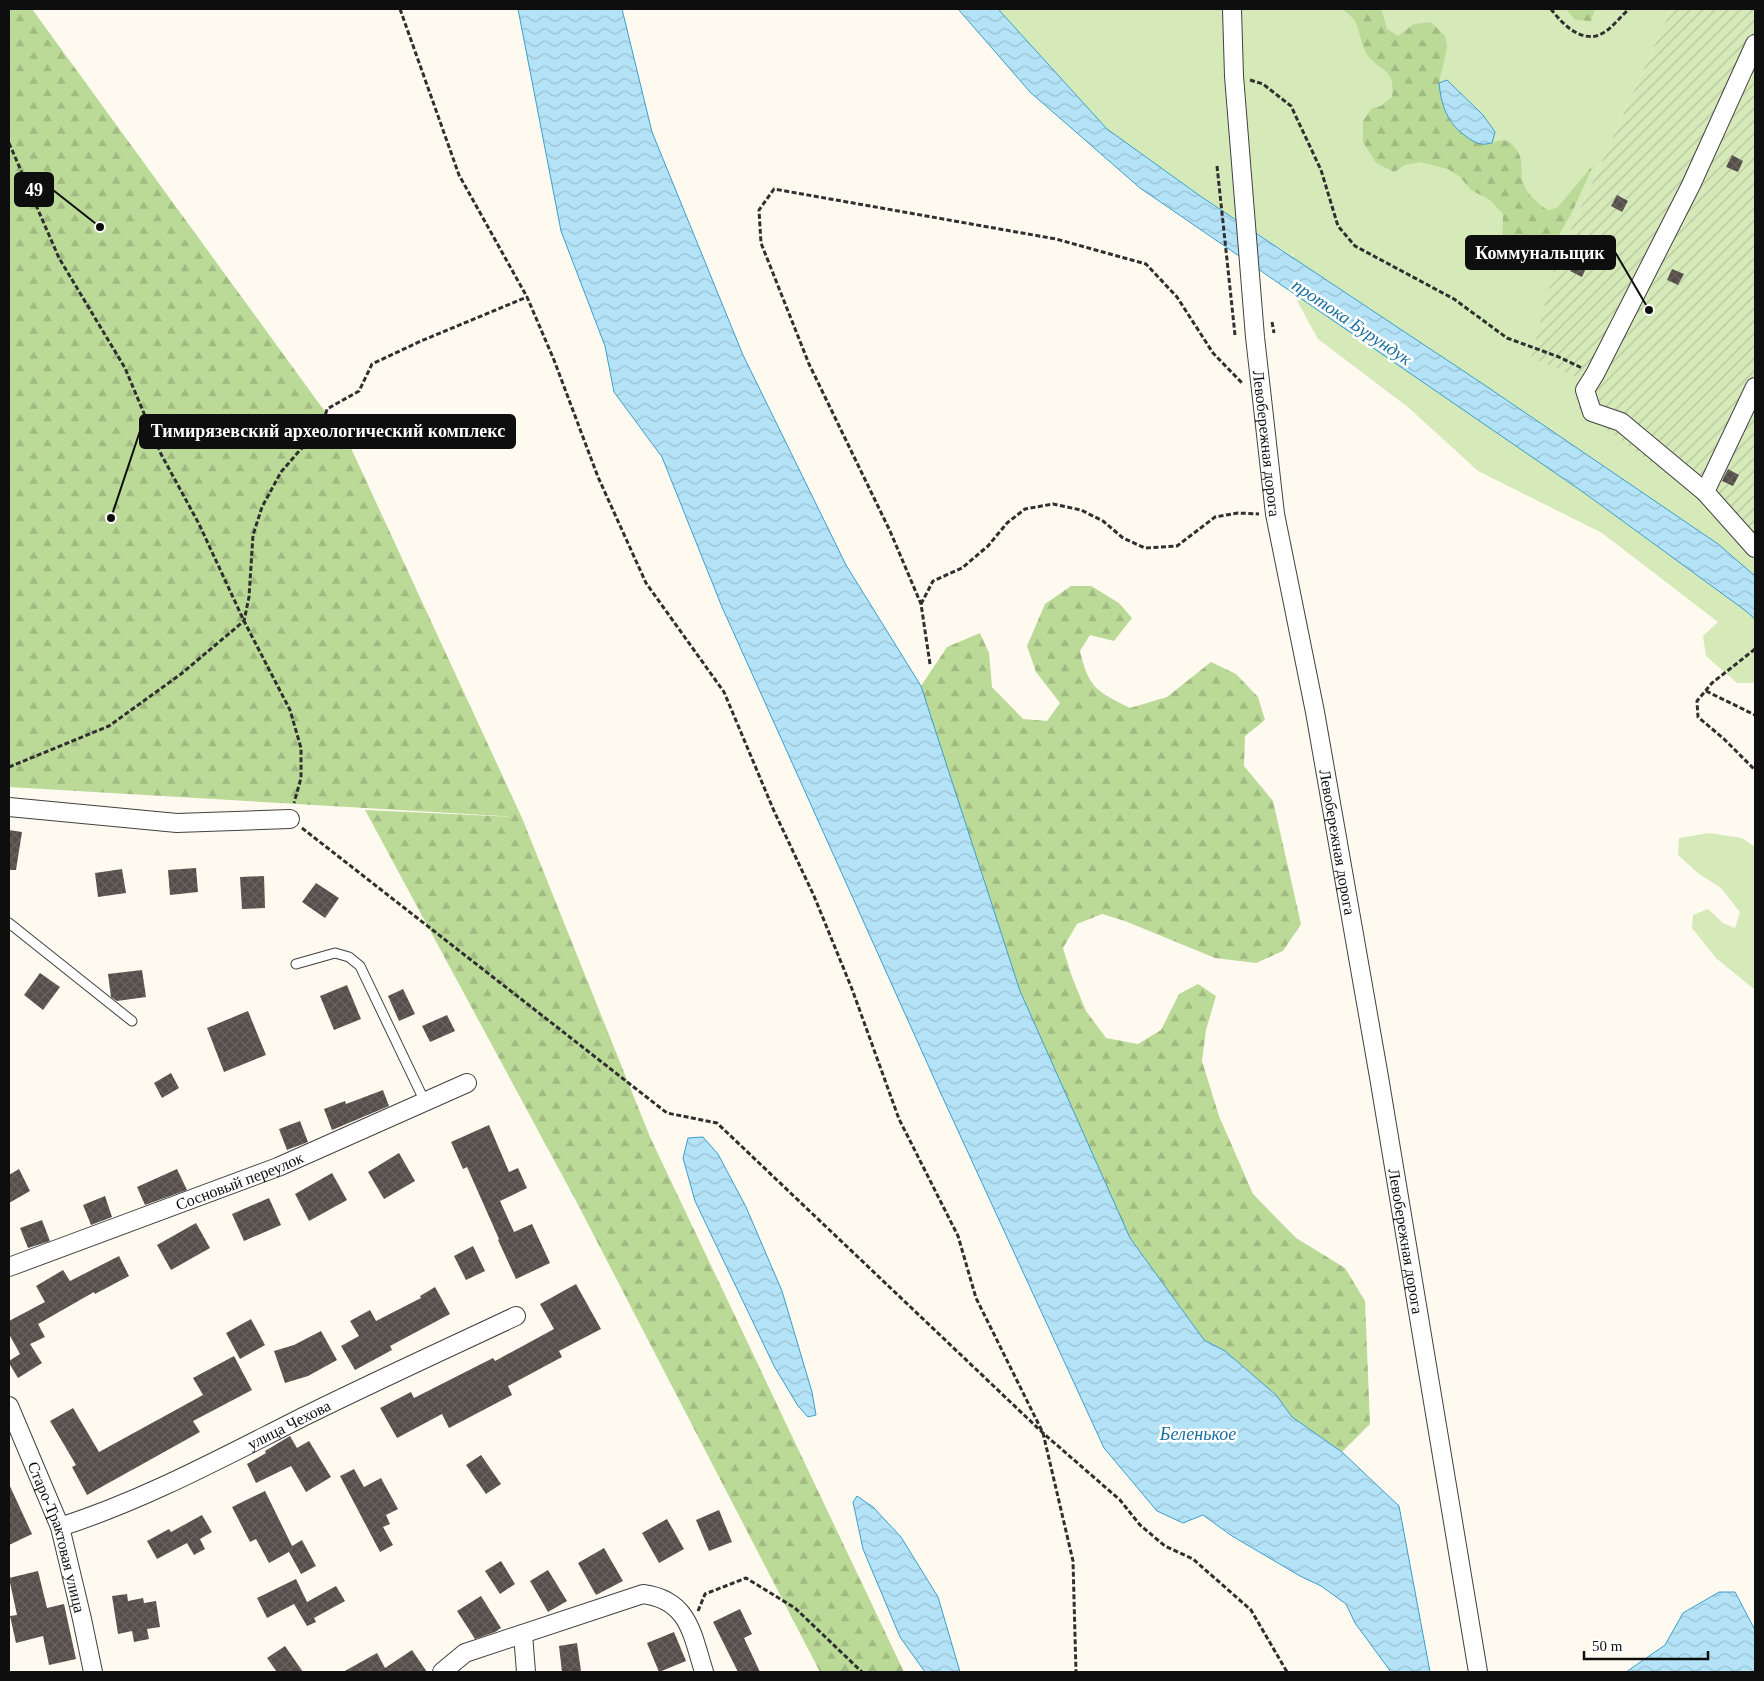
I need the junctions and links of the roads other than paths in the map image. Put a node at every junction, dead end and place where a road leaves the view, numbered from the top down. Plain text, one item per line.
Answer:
1 (1232, 9) edge
2 (1755, 44) edge
3 (1755, 387) edge
4 (1705, 492) junction
5 (1755, 548) edge
6 (9, 806) edge
7 (290, 819) road end
8 (9, 923) edge
9 (296, 964) dead end
10 (132, 1022) dead end
11 (467, 1083) dead end
12 (425, 1102) junction
13 (9, 1266) edge
14 (516, 1316) dead end
15 (9, 1406) edge
16 (60, 1527) junction
17 (522, 1634) junction
18 (93, 1672) edge
19 (442, 1672) edge
20 (526, 1672) edge
21 (704, 1672) edge
22 (1478, 1672) edge

1 - 22 street, Левобережная дорога
2 - 4 street
3 - 4 street
4 - 5 street
6 - 7 street
8 - 10 lane
9 - 12 lane
11 - 12 street, Сосновый переулок
12 - 13 street, Сосновый переулок
14 - 16 street, улица Чехова
15 - 16 street, Старо-Трактовая улица
16 - 18 street, Старо-Трактовая улица
17 - 19 street
17 - 20 street
17 - 21 street

